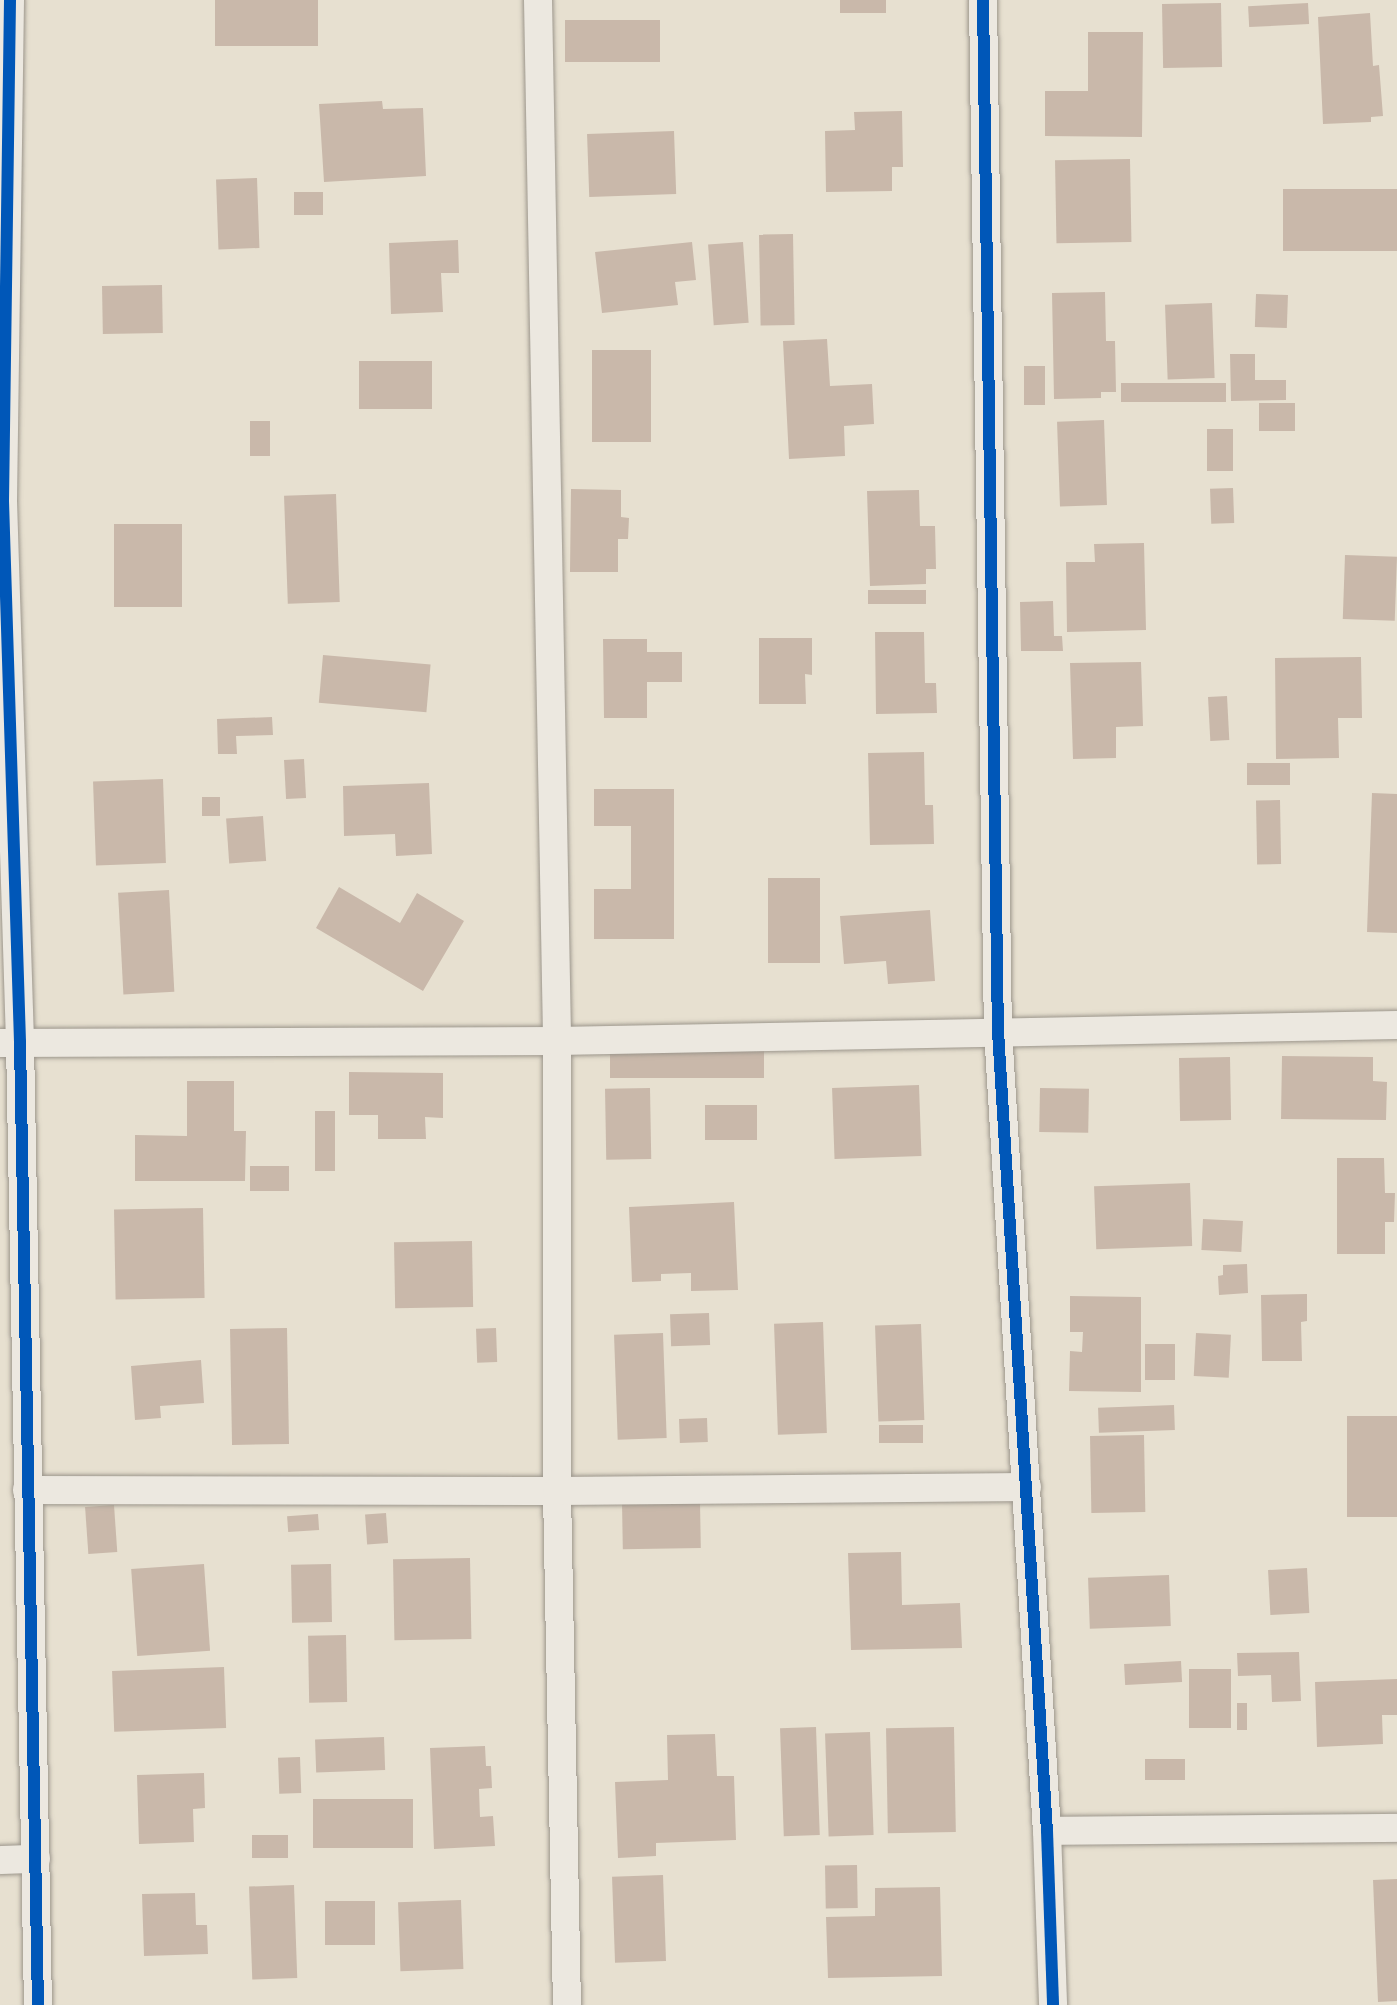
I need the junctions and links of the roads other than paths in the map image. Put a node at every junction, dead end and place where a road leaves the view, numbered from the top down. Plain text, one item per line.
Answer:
1 (10, 0) edge
2 (538, 0) edge
3 (983, 0) edge
4 (1, 501) edge
5 (1397, 1025) edge
6 (998, 1031) junction
7 (557, 1041) junction
8 (10, 1042) edge
9 (1027, 1487) junction
10 (27, 1490) junction
11 (557, 1491) junction
12 (1397, 1828) edge
13 (1047, 1831) junction
14 (36, 1859) junction
15 (0, 1860) edge
16 (38, 2005) edge
17 (567, 2005) edge
18 (1053, 2005) edge

1 - 4 street
2 - 7 street
3 - 6 street
4 - 8 street
5 - 6 street
6 - 7 street
6 - 9 street
7 - 8 street
7 - 11 street
8 - 10 street
9 - 11 street
9 - 13 street
10 - 11 street
10 - 14 street
11 - 17 street
12 - 13 street
13 - 18 street
14 - 15 street
14 - 16 street

